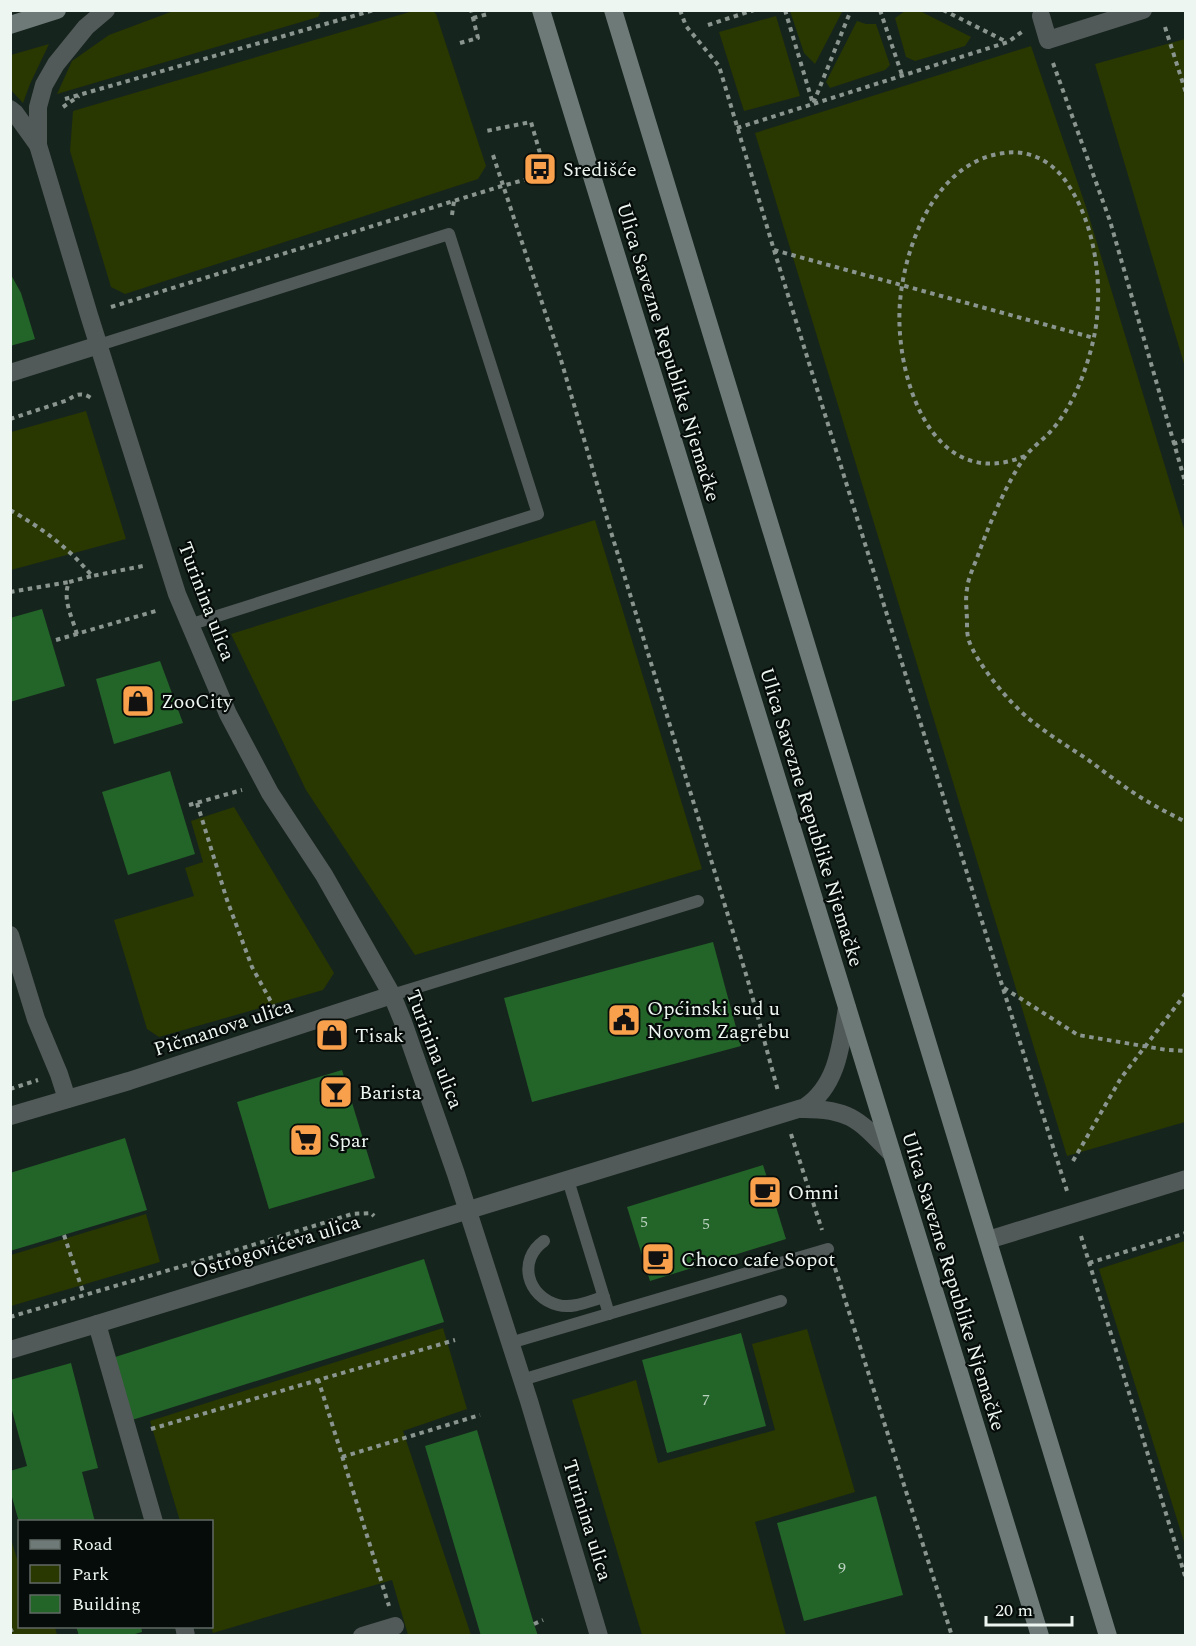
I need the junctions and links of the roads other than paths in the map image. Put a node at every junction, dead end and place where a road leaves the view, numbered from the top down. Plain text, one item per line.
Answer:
1 (57, 10) edge
2 (106, 10) edge
3 (541, 10) edge
4 (1143, 10) edge
5 (613, 11) edge
6 (1041, 16) dead end
7 (10, 25) edge
8 (10, 109) edge
9 (38, 145) junction
10 (99, 345) junction
11 (10, 373) edge
12 (189, 626) junction
13 (698, 901) dead end
14 (10, 935) edge
15 (392, 995) junction
16 (847, 1008) junction
17 (67, 1099) junction
18 (800, 1109) junction
19 (10, 1116) edge
20 (892, 1154) junction
21 (1185, 1179) edge
22 (568, 1180) junction
23 (468, 1212) junction
24 (988, 1240) junction
25 (544, 1241) dead end
26 (828, 1249) road end
27 (604, 1298) junction
28 (781, 1301) dead end
29 (609, 1314) junction
30 (97, 1324) junction
31 (510, 1343) junction
32 (10, 1350) edge
33 (522, 1380) junction
34 (154, 1520) edge
35 (395, 1626) road end
36 (362, 1635) edge
37 (599, 1635) edge
38 (1040, 1635) edge
39 (1108, 1635) edge

1 - 7 main road
2 - 9 street
3 - 16 main road, Ulica Savezne Republike Njemačke
4 - 6 street
5 - 24 main road
8 - 9 street
9 - 10 street, Turinina ulica
10 - 11 street
10 - 12 street, Turinina ulica
10 - 12 lane
12 - 15 street, Turinina ulica
13 - 15 lane
14 - 17 street
15 - 17 street, Pičmanova ulica
15 - 23 street, Turinina ulica
16 - 18 street
16 - 20 main road, Ulica Savezne Republike Njemačke
17 - 19 street, Pičmanova ulica
18 - 20 street
18 - 22 street
20 - 38 main road, Ulica Savezne Republike Njemačke
21 - 24 street
22 - 23 street
22 - 27 lane
23 - 30 street, Ostrogovićeva ulica
23 - 31 street, Turinina ulica
24 - 39 main road
25 - 27 lane
26 - 29 lane
27 - 29 lane
28 - 33 lane
29 - 31 lane
30 - 32 street, Ostrogovićeva ulica
30 - 34 street
31 - 33 street, Turinina ulica
33 - 37 street, Turinina ulica
35 - 36 street

